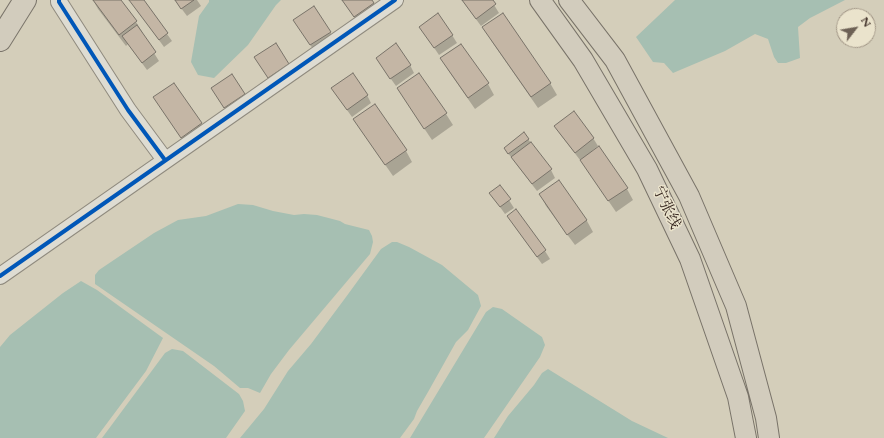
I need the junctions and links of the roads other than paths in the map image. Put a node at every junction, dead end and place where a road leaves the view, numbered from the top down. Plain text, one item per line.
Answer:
1 (25, 0) edge
2 (59, 0) edge
3 (395, 0) edge
4 (540, 0) edge
5 (569, 0) edge
6 (0, 40) edge
7 (165, 160) junction
8 (0, 276) edge
9 (746, 438) edge
10 (769, 438) edge

1 - 6 highway
2 - 7 street
3 - 7 street
4 - 9 main road, 宁张线
5 - 10 main road, 宁张线
7 - 8 street

